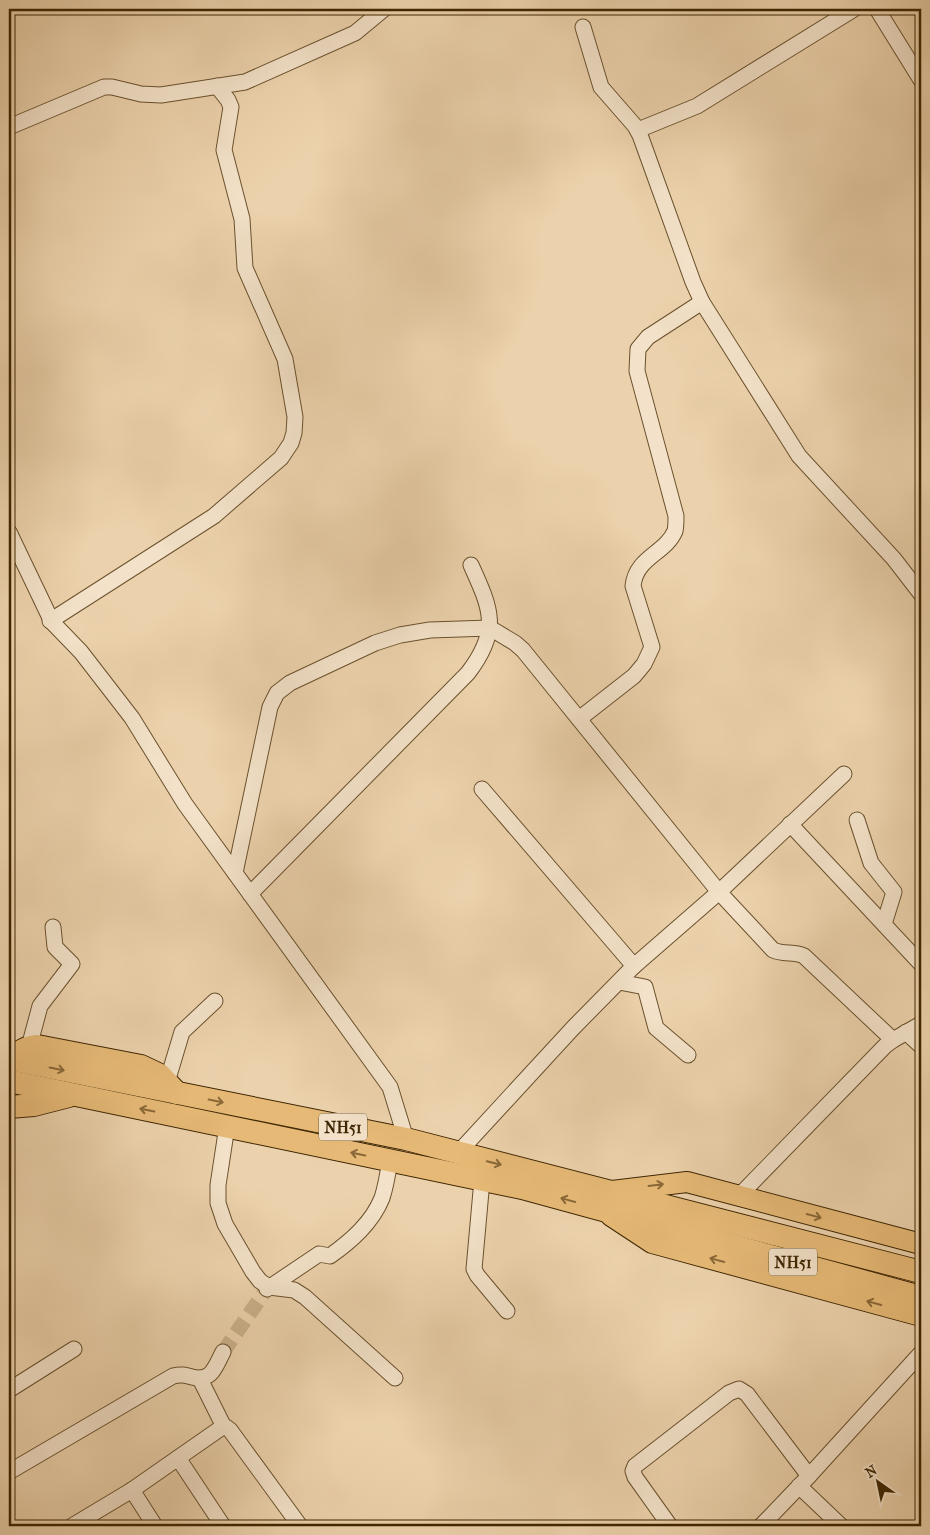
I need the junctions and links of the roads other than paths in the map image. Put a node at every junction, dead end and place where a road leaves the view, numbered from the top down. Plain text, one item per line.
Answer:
1 (384, 9) edge
2 (854, 9) edge
3 (877, 9) edge
4 (583, 27) dead end
5 (254, 79) junction
6 (921, 80) edge
7 (217, 86) junction
8 (231, 107) junction
9 (9, 127) edge
10 (638, 130) junction
11 (702, 302) junction
12 (9, 532) edge
13 (471, 565) dead end
14 (921, 594) edge
15 (50, 621) junction
16 (490, 628) junction
17 (579, 718) junction
18 (844, 774) dead end
19 (482, 789) dead end
20 (858, 820) dead end
21 (790, 824) junction
22 (235, 873) junction
23 (719, 892) junction
24 (250, 894) junction
25 (884, 924) junction
26 (52, 927) dead end
27 (921, 964) edge
28 (634, 966) junction
29 (619, 982) junction
30 (215, 1001) dead end
31 (921, 1024) edge
32 (906, 1032) junction
33 (892, 1040) junction
34 (29, 1046) junction
35 (921, 1046) edge
36 (688, 1055) dead end
37 (9, 1066) edge
38 (172, 1088) junction
39 (75, 1095) junction
40 (9, 1107) edge
41 (227, 1126) junction
42 (406, 1139) junction
43 (458, 1154) junction
44 (390, 1160) junction
45 (482, 1180) junction
46 (739, 1196) junction
47 (605, 1201) junction
48 (670, 1217) junction
49 (921, 1244) edge
50 (921, 1272) edge
51 (268, 1289) junction
52 (921, 1297) edge
53 (507, 1311) dead end
54 (921, 1316) edge
55 (74, 1349) dead end
56 (223, 1352) tunnel mouth
57 (921, 1353) edge
58 (396, 1378) dead end
59 (200, 1379) junction
60 (9, 1390) edge
61 (224, 1427) junction
62 (178, 1458) junction
63 (9, 1472) edge
64 (804, 1481) junction
65 (132, 1490) junction
66 (72, 1526) edge
67 (156, 1526) edge
68 (223, 1526) edge
69 (300, 1526) edge
70 (670, 1526) edge
71 (760, 1526) edge
72 (841, 1526) edge

1 - 5 street
2 - 10 street
3 - 6 street
4 - 10 street
5 - 7 street
5 - 8 street
7 - 8 street
7 - 9 street
8 - 15 street
10 - 11 street
11 - 14 street
11 - 17 street
12 - 15 street
13 - 16 street
15 - 22 street
16 - 17 street
16 - 22 street
16 - 24 street
17 - 23 street
18 - 21 street
19 - 28 street
20 - 25 street
21 - 23 street
21 - 25 street
22 - 24 street
23 - 28 street
23 - 33 street
24 - 42 street
25 - 27 street
26 - 34 street
28 - 29 street
29 - 36 street
29 - 43 street
30 - 38 street
31 - 32 street
32 - 33 street
32 - 35 street
33 - 46 street
34 - 37 highway
34 - 38 highway
37 -> 38 highway, NH51
37 - 39 highway, NH51
38 -> 42 highway, NH51
39 - 40 highway
41 -> 39 highway, NH51
44 -> 41 highway, NH51
41 - 51 street
42 - 43 highway, NH51
43 -> 47 highway, NH51
44 - 45 highway, NH51
44 - 51 street
47 -> 45 highway, NH51
45 - 53 street
47 -> 46 main road
46 -> 49 main road
47 - 48 highway, NH51
54 -> 47 main road
48 - 50 highway, NH51
48 - 52 highway, NH51
51 - 58 street
55 - 60 street
56 - 59 street
57 - 64 street
59 - 61 street
59 - 63 street
61 - 62 street
61 - 69 street
62 - 65 street
62 - 68 street
64 - 70 street
64 - 71 street
64 - 72 street
65 - 66 street
65 - 67 street

